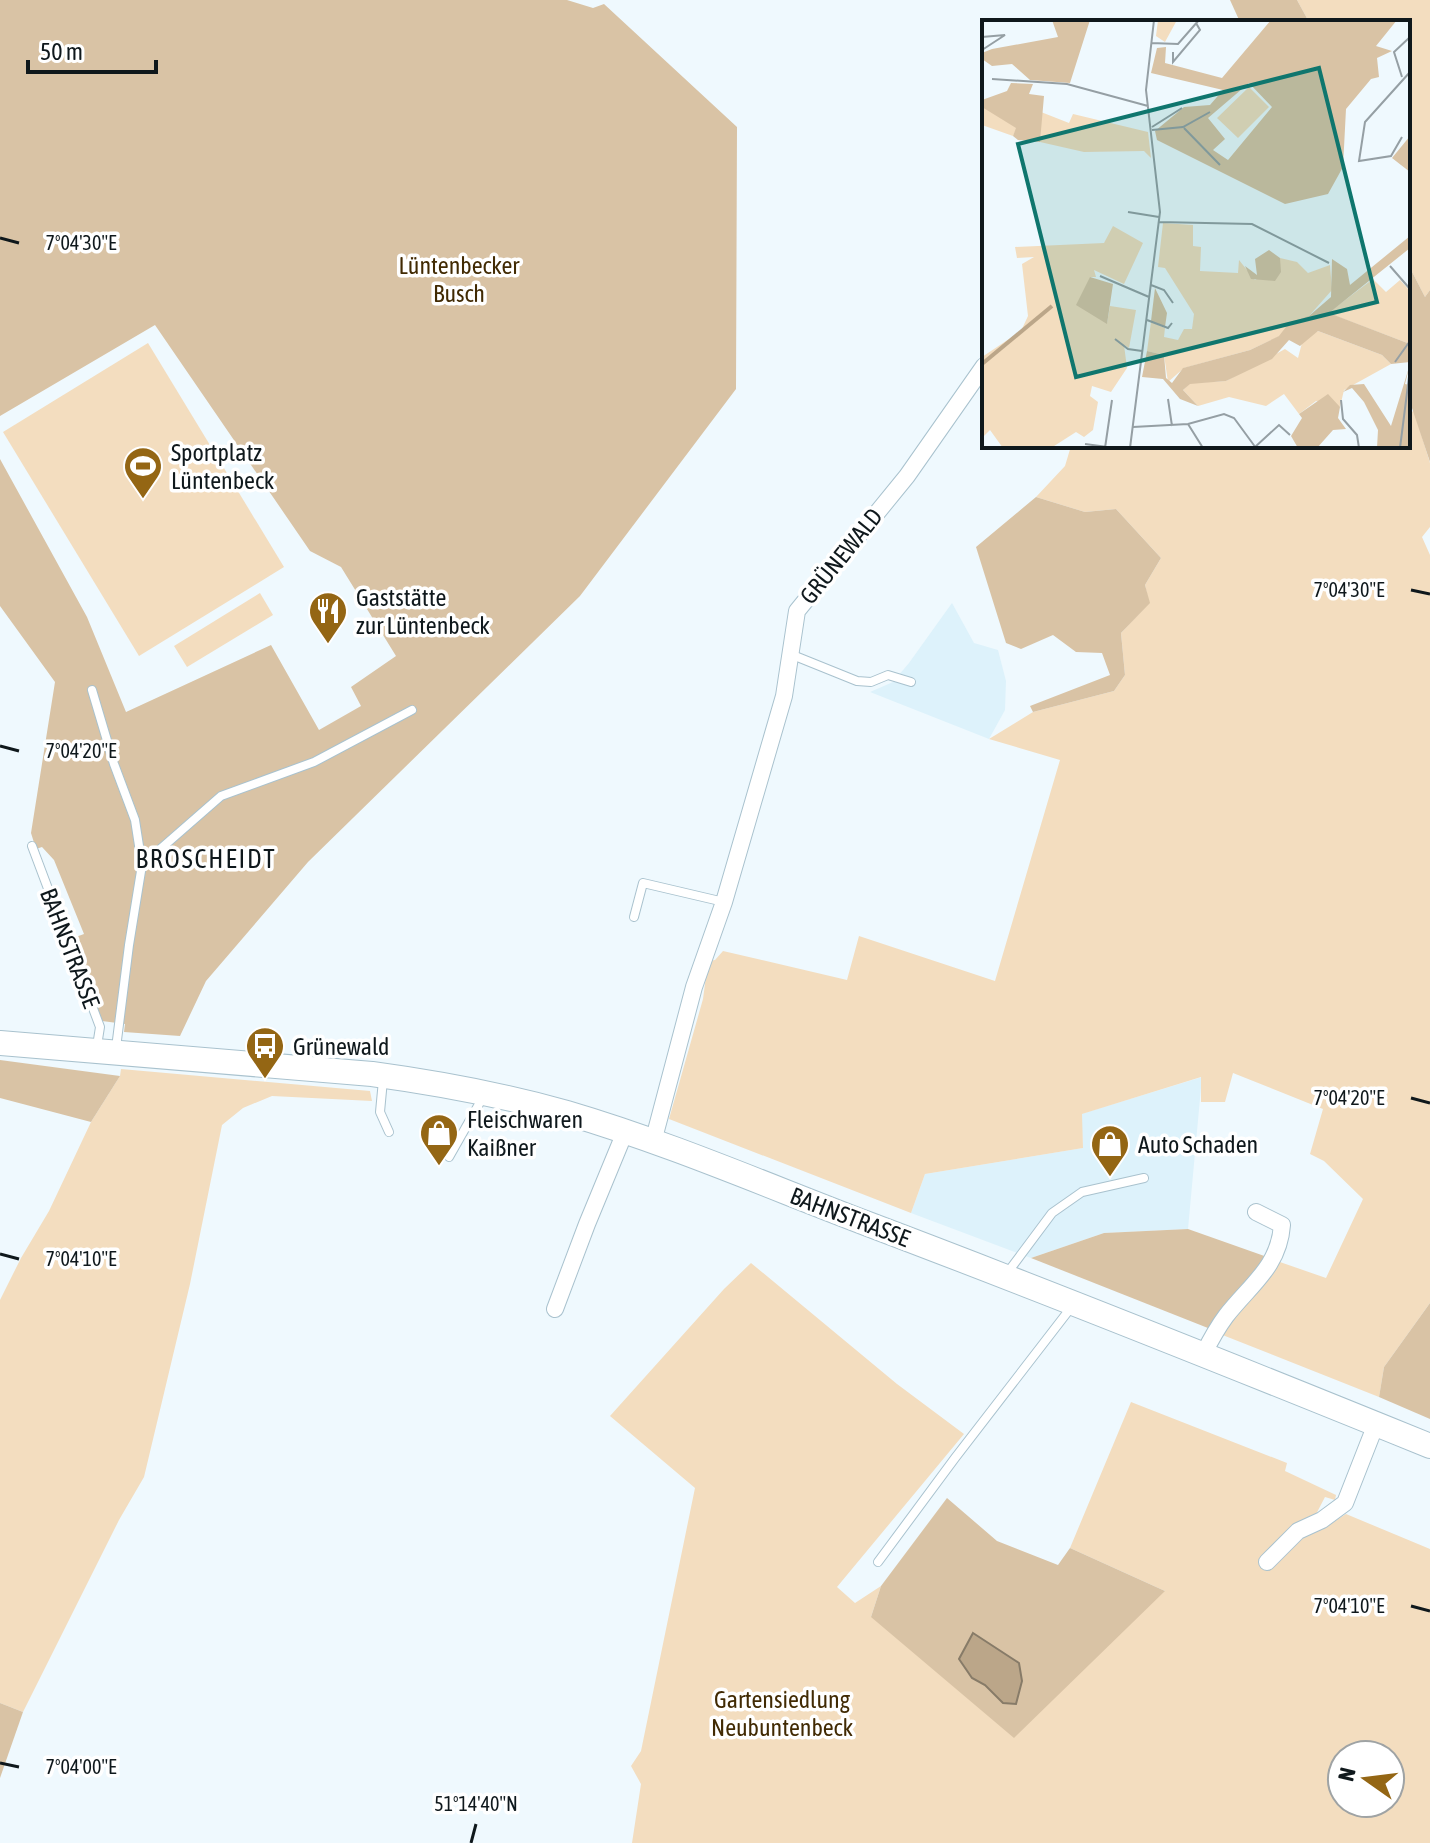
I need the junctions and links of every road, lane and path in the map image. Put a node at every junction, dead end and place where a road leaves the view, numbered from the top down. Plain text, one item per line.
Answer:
1 (982, 369) edge
2 (790, 654) junction
3 (911, 682) dead end
4 (92, 690) dead end
5 (412, 710) dead end
6 (32, 846) dead end
7 (142, 865) junction
8 (724, 902) junction
9 (634, 917) dead end
10 (0, 1043) edge
11 (110, 1044) junction
12 (384, 1076) junction
13 (485, 1093) junction
14 (389, 1132) dead end
15 (625, 1132) junction
16 (653, 1142) junction
17 (449, 1157) dead end
18 (1144, 1178) dead end
19 (1256, 1212) dead end
20 (1005, 1277) junction
21 (1073, 1305) junction
22 (555, 1309) dead end
23 (1203, 1355) junction
24 (1376, 1424) junction
25 (1430, 1446) edge
26 (878, 1562) dead end
27 (1267, 1562) dead end

1 - 2 street, GRÜNEWALD
2 - 3 lane
2 - 8 street, GRÜNEWALD
4 - 7 lane
5 - 7 lane
6 - 11 lane, BAHNSTRASSE
7 - 11 lane
8 - 9 lane
8 - 16 street, GRÜNEWALD
10 - 11 main road, BAHNSTRASSE
11 - 12 main road, BAHNSTRASSE
12 - 13 main road, BAHNSTRASSE
12 - 14 lane
13 - 15 main road, BAHNSTRASSE
13 - 17 lane
15 - 16 main road, BAHNSTRASSE
15 - 22 street
16 - 20 main road, BAHNSTRASSE
18 - 20 lane
19 - 23 street
20 - 21 main road, BAHNSTRASSE
21 - 23 main road, BAHNSTRASSE
21 - 26 lane
23 - 24 main road, BAHNSTRASSE
24 - 25 main road, BAHNSTRASSE
24 - 27 street

